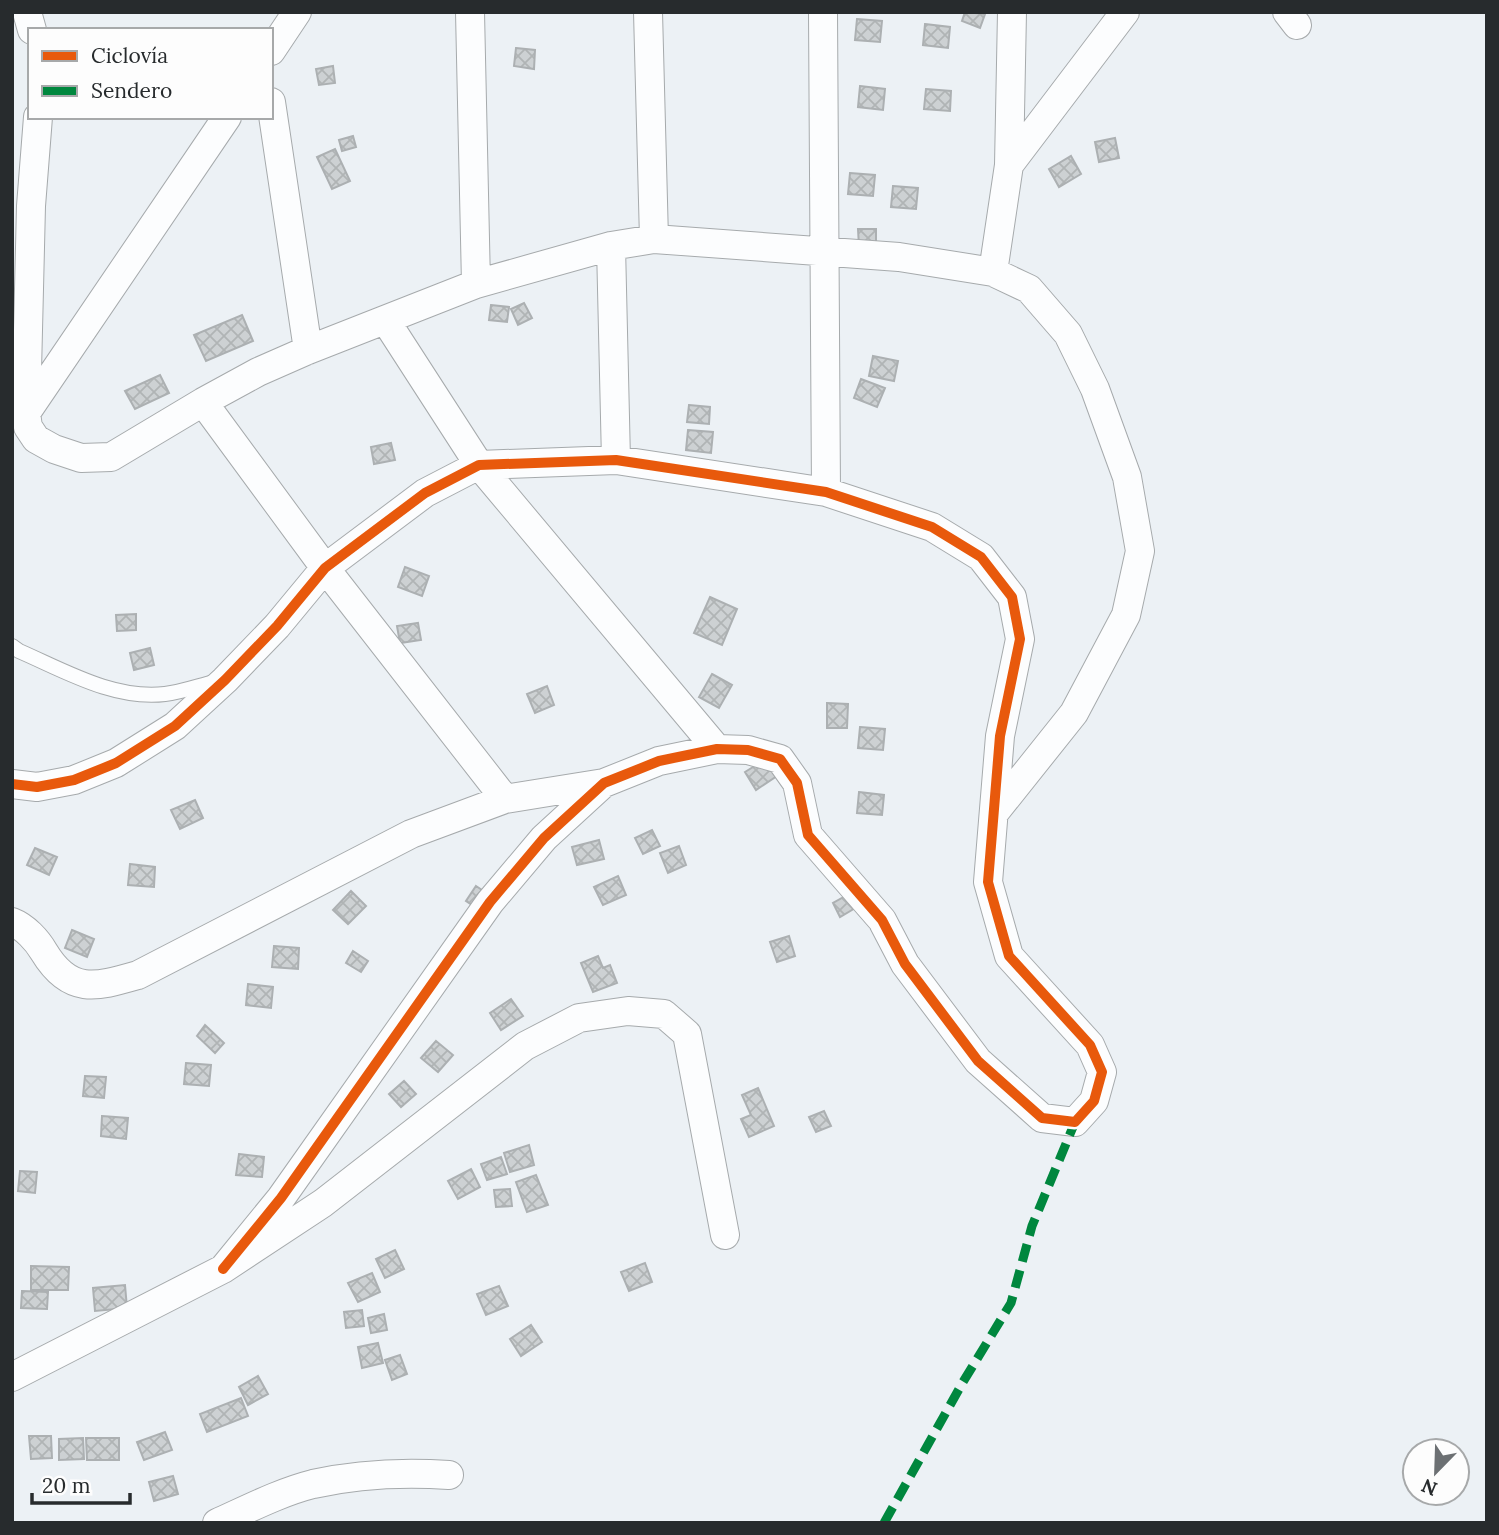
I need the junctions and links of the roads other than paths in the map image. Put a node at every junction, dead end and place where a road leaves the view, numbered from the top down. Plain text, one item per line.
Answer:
1 (298, 12) edge
2 (470, 12) edge
3 (648, 12) edge
4 (823, 12) edge
5 (1012, 12) edge
6 (1125, 12) edge
7 (273, 48) edge
8 (273, 115) edge
9 (38, 119) edge
10 (226, 119) edge
11 (1009, 165) junction
12 (654, 239) junction
13 (611, 246) junction
14 (824, 253) junction
15 (993, 272) junction
16 (476, 284) junction
17 (386, 321) junction
18 (308, 350) junction
19 (203, 402) junction
20 (26, 413) junction
21 (616, 460) junction
22 (479, 465) junction
23 (827, 492) junction
24 (325, 568) junction
25 (12, 646) edge
26 (225, 680) junction
27 (717, 749) junction
28 (604, 783) junction
29 (12, 784) edge
30 (505, 799) junction
31 (995, 812) junction
32 (12, 922) edge
33 (725, 1235) dead end
34 (223, 1269) junction
35 (12, 1377) edge
36 (449, 1475) dead end
37 (217, 1523) edge

1 - 7 street
2 - 16 street
3 - 12 street
4 - 14 street
5 - 11 street
6 - 11 street
8 - 18 street
9 - 20 street
10 - 20 street
11 - 15 street
12 - 13 street
12 - 14 street
13 - 16 street
13 - 21 street
14 - 15 street
14 - 23 street
15 - 31 street
16 - 17 street
17 - 18 street
17 - 22 street
18 - 19 street
19 - 20 street
19 - 24 street
21 - 22 street
21 - 23 street
22 - 24 street
22 - 27 street
23 - 31 street
24 - 26 street
24 - 30 street
25 - 26 lane
26 - 29 street
27 - 28 street
27 - 31 street
28 - 30 street
28 - 34 street
30 - 32 street
33 - 34 street
34 - 35 street
36 - 37 street

